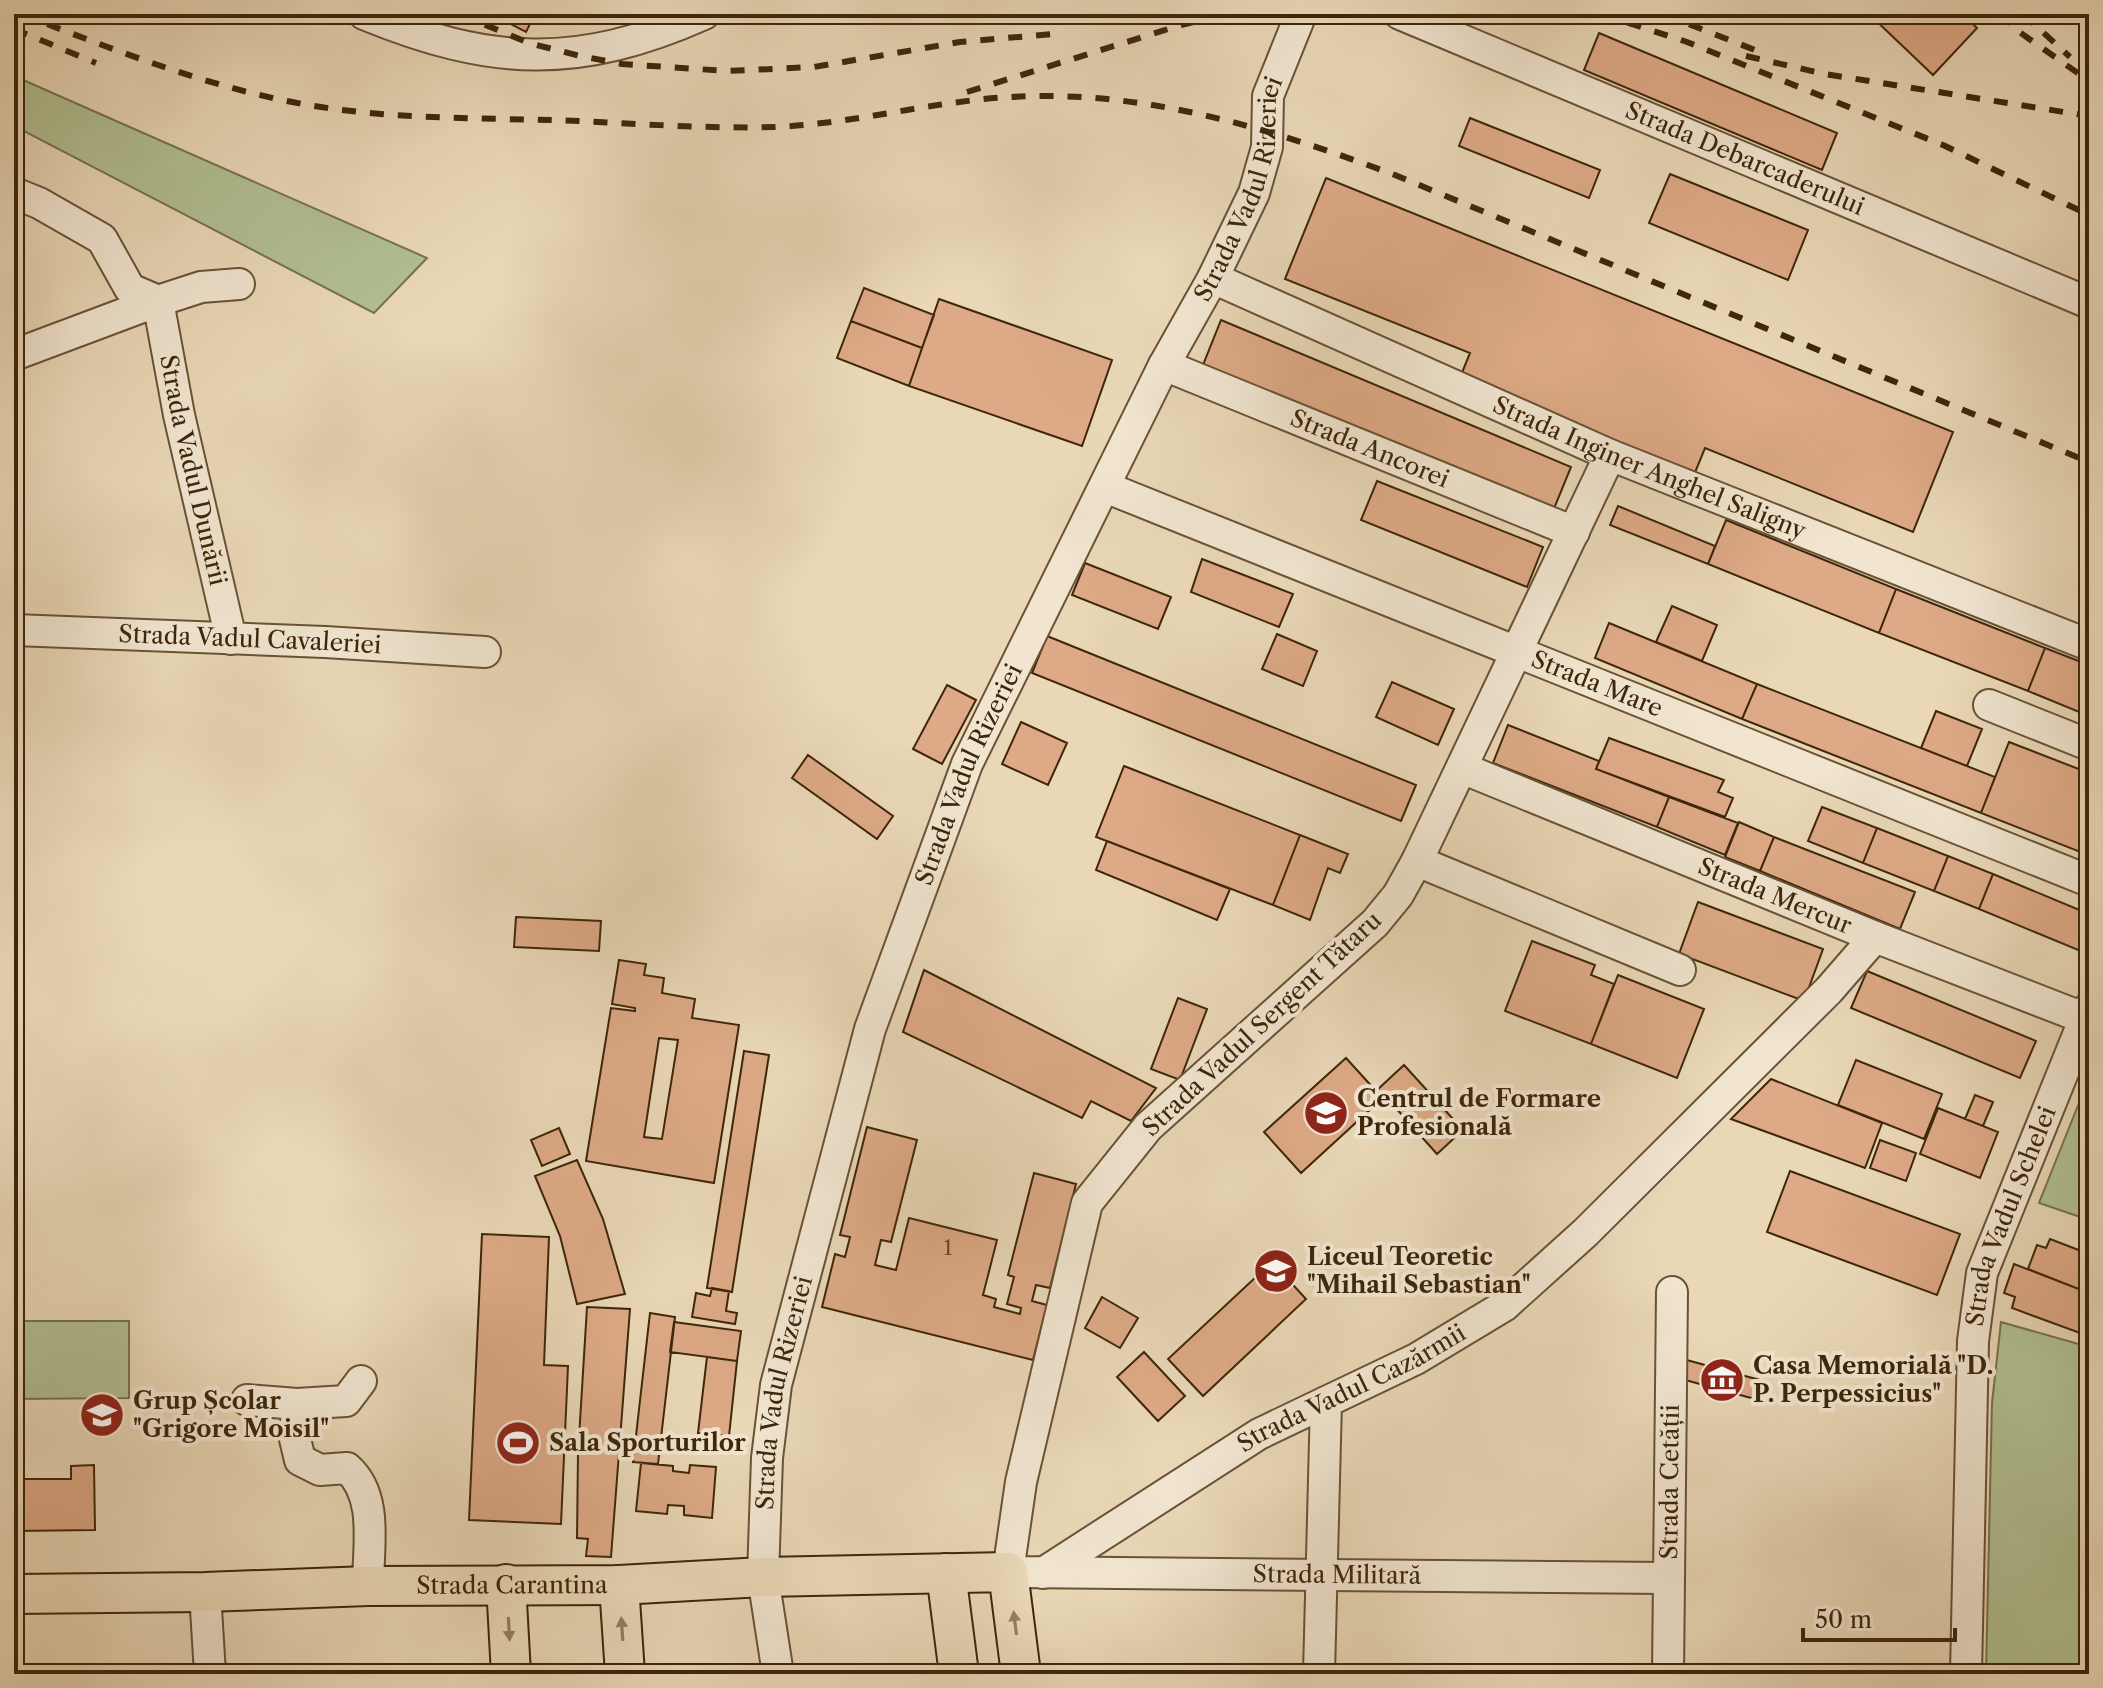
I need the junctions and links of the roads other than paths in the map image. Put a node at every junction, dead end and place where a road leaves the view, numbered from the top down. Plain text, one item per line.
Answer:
1 (364, 14) edge
2 (704, 14) edge
3 (1301, 14) edge
4 (1400, 14) edge
5 (14, 193) edge
6 (1213, 278) junction
7 (239, 284) dead end
8 (158, 301) junction
9 (2089, 303) edge
10 (14, 355) edge
11 (1164, 365) junction
12 (1610, 455) junction
13 (1105, 487) junction
14 (1574, 532) junction
15 (14, 630) edge
16 (231, 639) junction
17 (2089, 645) edge
18 (1516, 651) junction
19 (485, 652) dead end
20 (1989, 705) dead end
21 (2089, 745) edge
22 (1462, 768) junction
23 (1417, 861) junction
24 (2089, 881) edge
25 (1875, 937) junction
26 (1680, 970) dead end
27 (2088, 1015) edge
28 (1672, 1292) dead end
29 (361, 1381) dead end
30 (247, 1400) dead end
31 (1326, 1402) junction
32 (297, 1404) junction
33 (1025, 1572) junction
34 (946, 1573) junction
35 (763, 1577) junction
36 (1320, 1577) junction
37 (1667, 1578) junction
38 (506, 1584) junction
39 (619, 1585) junction
40 (368, 1586) junction
41 (205, 1592) junction
42 (14, 1594) edge
43 (210, 1674) edge
44 (511, 1674) edge
45 (625, 1674) edge
46 (778, 1674) edge
47 (959, 1674) edge
48 (1021, 1674) edge
49 (1319, 1674) edge
50 (1668, 1674) edge
51 (1966, 1674) edge

1 - 2 street
3 - 6 street, Strada Vadul Rizeriei
4 - 9 street, Strada Debarcaderului
5 - 8 street
6 - 11 street, Strada Vadul Rizeriei
6 - 12 street, Strada Inginer Anghel Saligny
7 - 8 street
8 - 10 street
8 - 16 street, Strada Vadul Dunării
11 - 13 street, Strada Vadul Rizeriei
11 - 14 street, Strada Ancorei
12 - 14 street, Strada Vadul Sergent Tătaru
12 - 17 street, Strada Inginer Anghel Saligny
13 - 18 street, Strada Mare
13 - 35 street, Strada Vadul Rizeriei
14 - 18 street, Strada Vadul Sergent Tătaru
15 - 16 street, Strada Vadul Cavaleriei
16 - 19 street, Strada Vadul Cavaleriei
18 - 22 street, Strada Vadul Sergent Tătaru
18 - 24 street, Strada Mare
20 - 21 street
22 - 23 street, Strada Vadul Sergent Tătaru
22 - 25 street, Strada Mercur
23 - 26 street
23 - 33 street, Strada Vadul Sergent Tătaru
25 - 27 street, Strada Mercur
25 - 31 street, Strada Vadul Cazărmii
27 - 51 street, Strada Vadul Schelei
28 - 37 street, Strada Cetății
29 - 32 street
30 - 32 street
31 - 33 street, Strada Vadul Cazărmii
31 - 36 street
32 - 40 street
33 - 34 main road, Strada Carantina
33 - 36 street, Strada Militară
48 -> 33 main road
34 - 35 main road, Strada Carantina
34 - 47 main road
35 - 39 main road, Strada Carantina
35 - 46 street, Strada Vadul Rizeriei
36 - 37 street, Strada Militară
36 - 49 street
37 - 50 street, Strada Cetății
38 - 39 main road, Strada Carantina
38 - 40 main road, Strada Carantina
38 -> 44 main road
45 -> 39 main road
40 - 41 main road, Strada Carantina
41 - 42 main road, Strada Carantina
41 - 43 street

